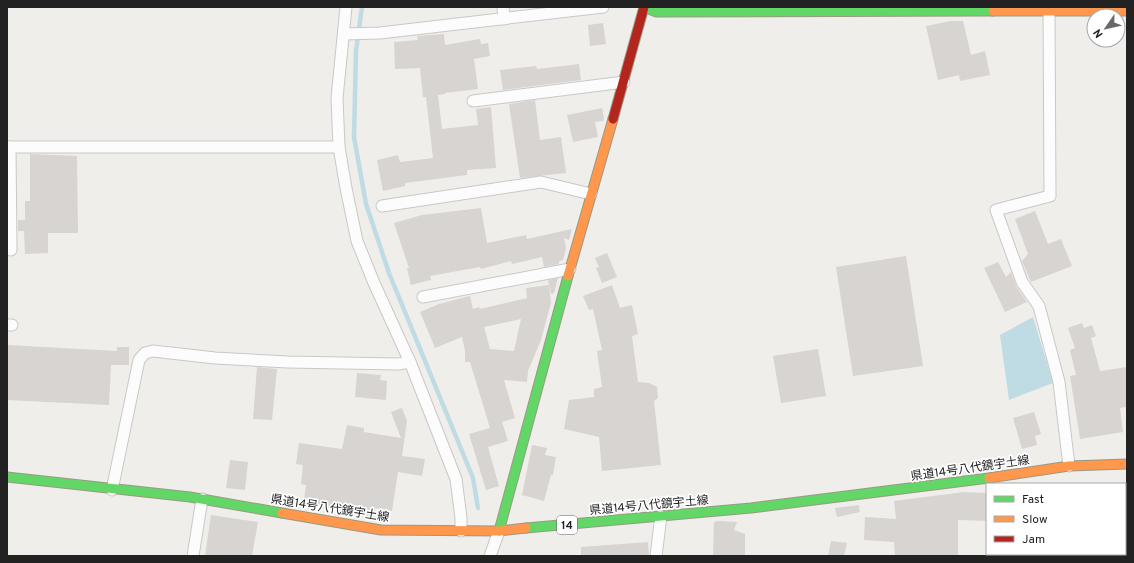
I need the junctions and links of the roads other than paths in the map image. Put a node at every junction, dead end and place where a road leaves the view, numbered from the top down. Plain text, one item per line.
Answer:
1 (346, 7) edge
2 (503, 7) edge
3 (603, 7) edge
4 (643, 7) edge
5 (1049, 9) edge
6 (1127, 11) edge
7 (504, 19) junction
8 (344, 34) junction
9 (624, 82) junction
10 (473, 101) dead end
11 (8, 147) edge
12 (339, 147) junction
13 (591, 194) junction
14 (382, 206) dead end
15 (11, 250) dead end
16 (570, 269) junction
17 (423, 297) dead end
18 (410, 362) junction
19 (1127, 464) edge
20 (1069, 466) junction
21 (7, 477) edge
22 (112, 490) junction
23 (202, 499) junction
24 (661, 516) junction
25 (461, 531) junction
26 (499, 531) junction
27 (193, 556) edge
28 (490, 556) edge
29 (656, 556) edge

1 - 8 street
2 - 7 street
3 - 7 street
4 - 5 main road
4 - 9 main road
5 - 6 main road
5 - 20 street
7 - 8 street
8 - 12 street
9 - 10 street
9 - 13 main road
11 - 12 street
11 - 15 street
12 - 18 street
13 - 14 street
13 - 16 main road
16 - 17 street
16 - 26 main road
18 - 22 street
18 - 25 street
19 - 20 main road, 県道14号八代鏡宇土線 / 14
20 - 24 main road, 県道14号八代鏡宇土線 / 14
21 - 22 main road, 県道14号八代鏡宇土線 / 14
22 - 23 main road, 県道14号八代鏡宇土線 / 14
23 - 25 main road, 県道14号八代鏡宇土線 / 14
23 - 27 street
24 - 26 main road, 県道14号八代鏡宇土線 / 14
24 - 29 street
25 - 26 main road, 県道14号八代鏡宇土線 / 14
26 - 28 street

